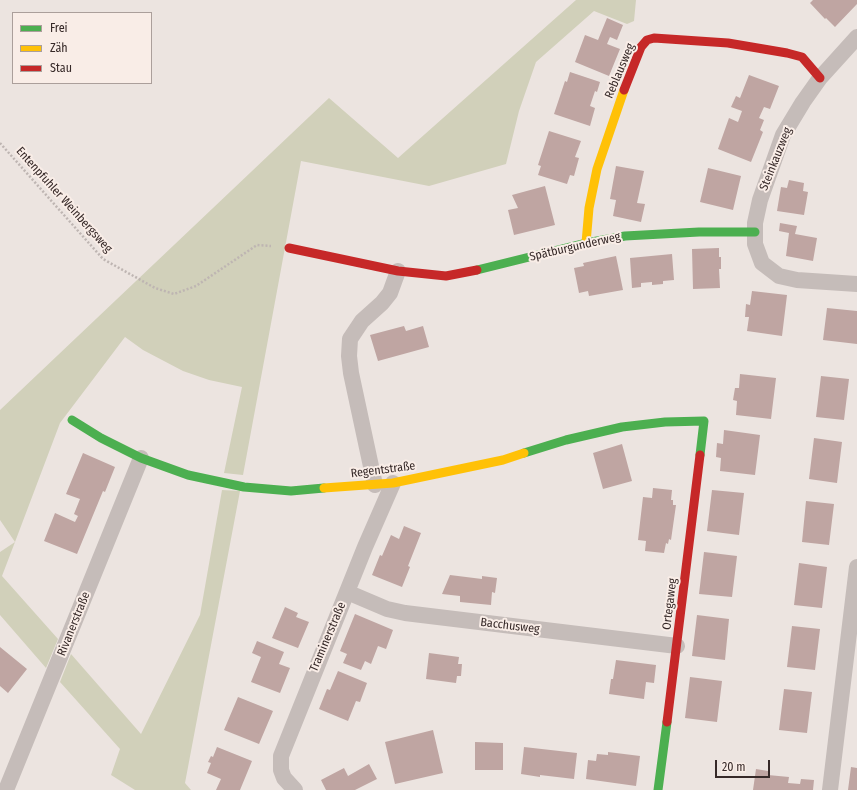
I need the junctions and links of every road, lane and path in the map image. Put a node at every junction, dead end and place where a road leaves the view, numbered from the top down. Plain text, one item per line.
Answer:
1 (857, 36) edge
2 (820, 78) junction
3 (0, 143) edge
4 (755, 232) junction
5 (586, 244) junction
6 (289, 248) joint
7 (398, 270) junction
8 (857, 284) edge
9 (72, 420) dead end
10 (704, 421) joint
11 (142, 458) junction
12 (393, 483) junction
13 (375, 485) junction
14 (857, 567) edge
15 (347, 592) junction
16 (677, 646) junction
17 (852, 654) edge
18 (6, 790) edge
19 (295, 790) edge
20 (658, 790) edge
21 (830, 790) edge

1 - 2 street, Steinkauzweg
2 - 4 street, Steinkauzweg
2 - 5 street, Reblausweg
3 - 6 path, Entenpfuhler Weinbergsweg
4 - 5 street, Spätburgunderweg
4 - 8 street, Steinkauzweg
5 - 7 street, Spätburgunderweg
6 - 7 street, Spätburgunderweg
7 - 13 street
9 - 11 street, Regentstraße
10 - 12 street, Regentstraße
10 - 16 street, Ortegaweg
11 - 13 street, Regentstraße
11 - 18 street, Rivanerstraße
12 - 13 street, Regentstraße
12 - 15 street, Traminerstraße
14 - 17 street
15 - 16 street, Bacchusweg
15 - 19 street, Traminerstraße
16 - 20 street, Ortegaweg
17 - 21 street

